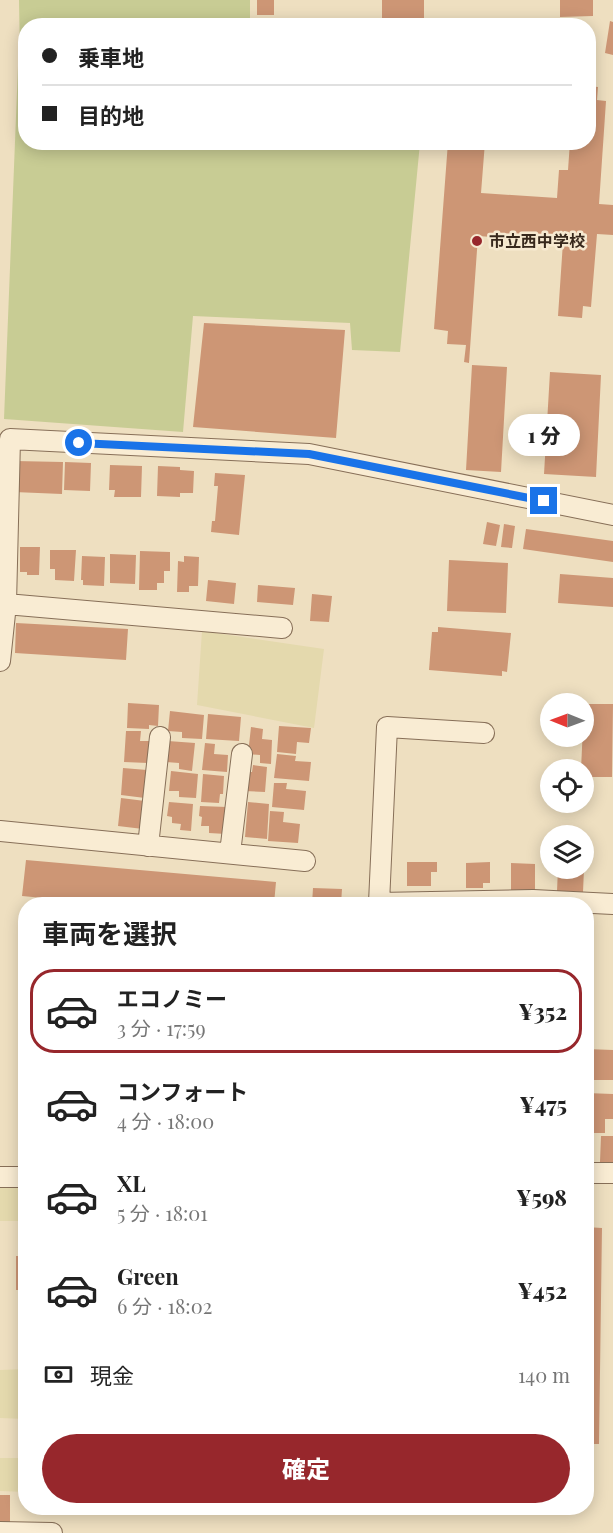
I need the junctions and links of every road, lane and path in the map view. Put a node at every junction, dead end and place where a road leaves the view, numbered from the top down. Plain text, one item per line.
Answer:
1 (613, 515) edge
2 (6, 604) junction
3 (282, 628) dead end
4 (0, 661) edge
5 (484, 733) dead end
6 (160, 737) dead end
7 (242, 754) dead end
8 (0, 831) edge
9 (148, 846) junction
10 (230, 853) junction
11 (305, 861) dead end
12 (379, 897) edge
13 (594, 903) edge
14 (613, 904) edge
15 (594, 1173) edge
16 (613, 1173) edge
17 (0, 1177) edge
18 (18, 1177) edge
19 (0, 1532) edge
20 (52, 1533) edge

1 - 2 street
2 - 3 street
2 - 4 street
5 - 12 street
6 - 9 street
7 - 10 street
8 - 9 street
9 - 10 street
10 - 11 street
13 - 14 street
15 - 16 street
17 - 18 street
19 - 20 street

